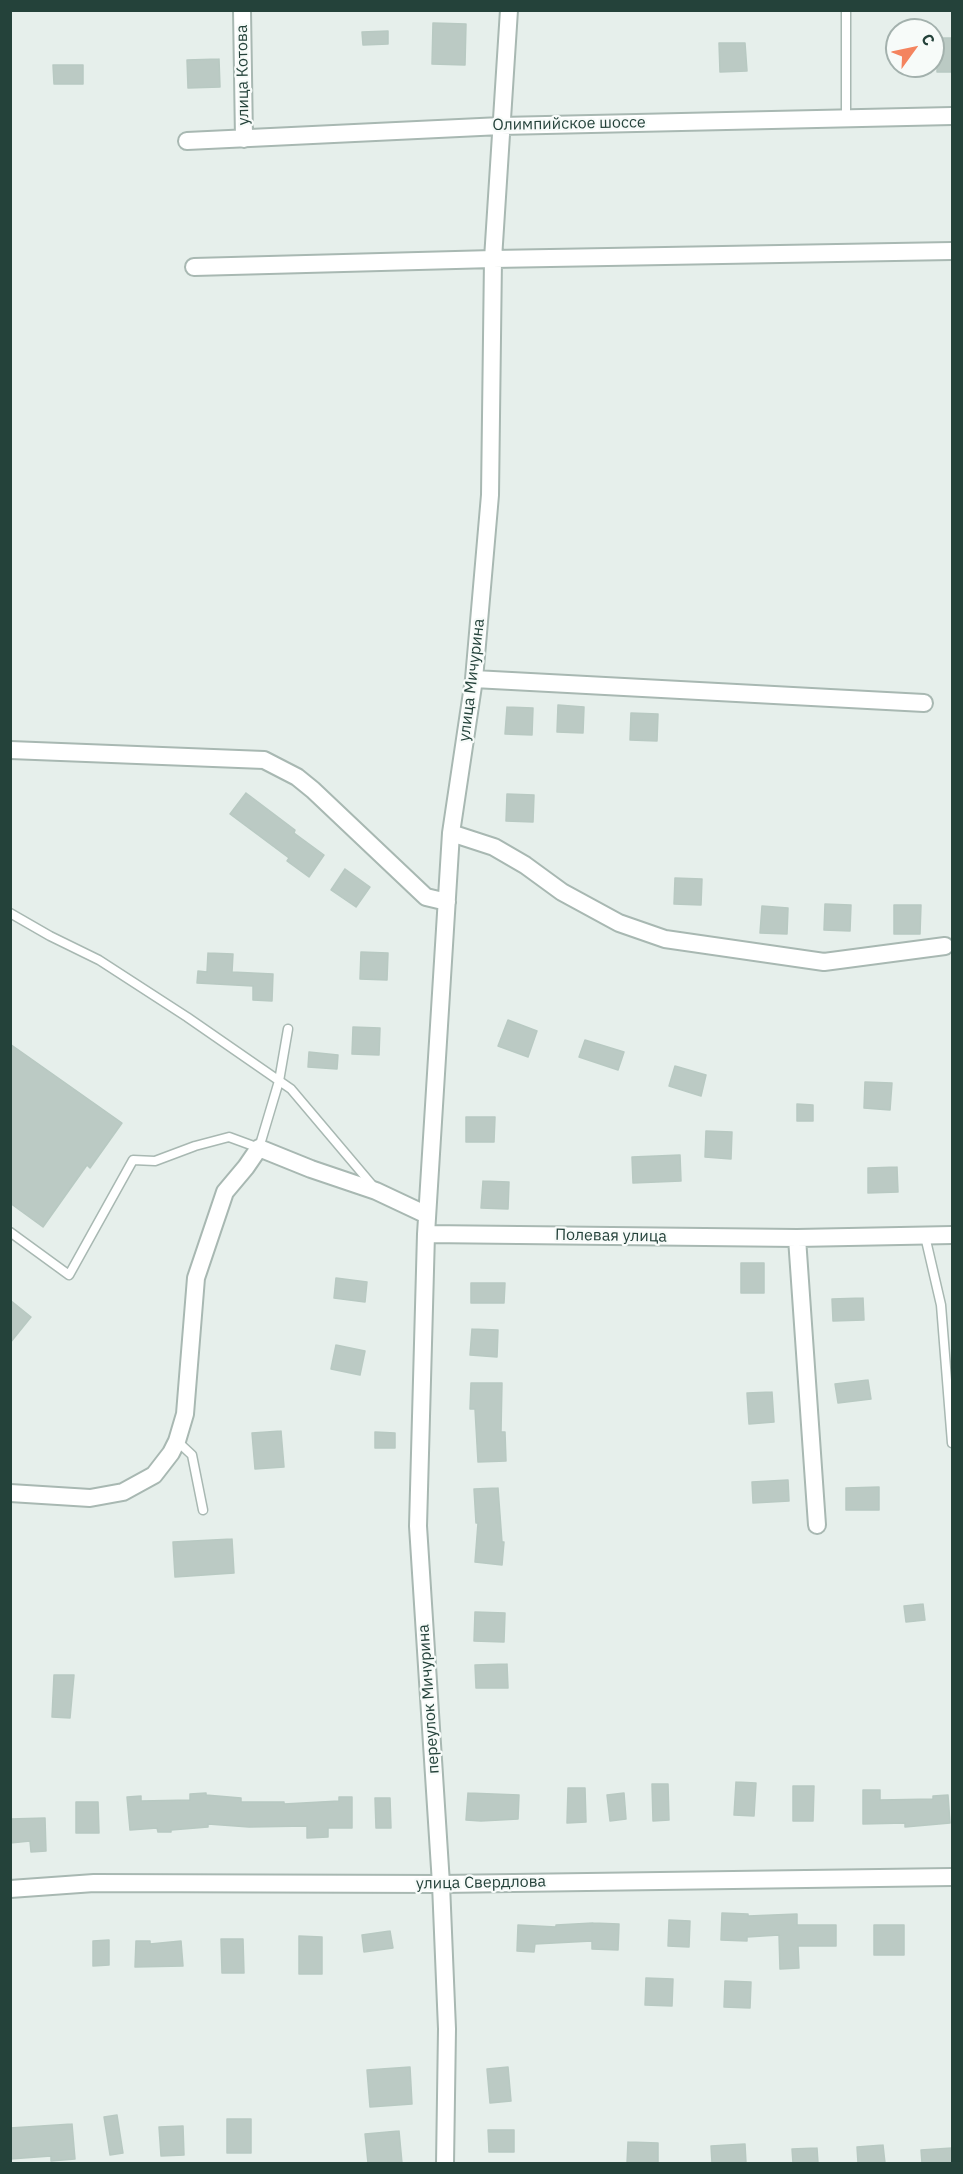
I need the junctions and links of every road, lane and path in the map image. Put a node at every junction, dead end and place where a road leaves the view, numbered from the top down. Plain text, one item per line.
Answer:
1 (242, 10) edge
2 (509, 10) edge
3 (846, 10) edge
4 (952, 116) edge
5 (846, 118) junction
6 (501, 126) junction
7 (244, 139) junction
8 (187, 141) dead end
9 (952, 251) edge
10 (493, 259) junction
11 (194, 267) dead end
12 (474, 679) junction
13 (924, 703) dead end
14 (10, 750) edge
15 (451, 833) junction
16 (447, 902) junction
17 (10, 914) edge
18 (945, 946) dead end
19 (288, 1029) dead end
20 (279, 1081) junction
21 (259, 1148) junction
22 (376, 1191) junction
23 (427, 1215) junction
24 (10, 1232) edge
25 (426, 1234) junction
26 (952, 1235) edge
27 (925, 1236) junction
28 (797, 1238) junction
29 (177, 1441) junction
30 (952, 1443) edge
31 (10, 1493) edge
32 (203, 1510) dead end
33 (817, 1525) dead end
34 (952, 1877) edge
35 (441, 1884) junction
36 (10, 1889) edge
37 (446, 2163) edge

1 - 7 street, улица Котова
2 - 6 street, улица Мичурина
3 - 5 lane
4 - 5 street, Олимпийское шоссе
5 - 6 street, Олимпийское шоссе
6 - 7 street, Олимпийское шоссе
6 - 10 street, улица Мичурина
7 - 8 street, Олимпийское шоссе
9 - 10 street
10 - 11 street
10 - 12 street, улица Мичурина
12 - 13 street
12 - 15 street, улица Мичурина
14 - 16 street
15 - 16 street, улица Мичурина
15 - 18 street
16 - 23 street, улица Мичурина
17 - 20 lane
19 - 20 lane
20 - 21 lane
20 - 22 lane
21 - 22 street
21 - 24 lane
21 - 29 street
22 - 23 street
23 - 25 street, улица Мичурина
25 - 28 street, Полевая улица
25 - 35 street, переулок Мичурина
26 - 27 street, Полевая улица
27 - 28 street, Полевая улица
27 - 30 lane
28 - 33 street
29 - 31 street
29 - 32 lane
34 - 35 street, улица Свердлова
35 - 36 street, улица Свердлова
35 - 37 street, переулок Мичурина

